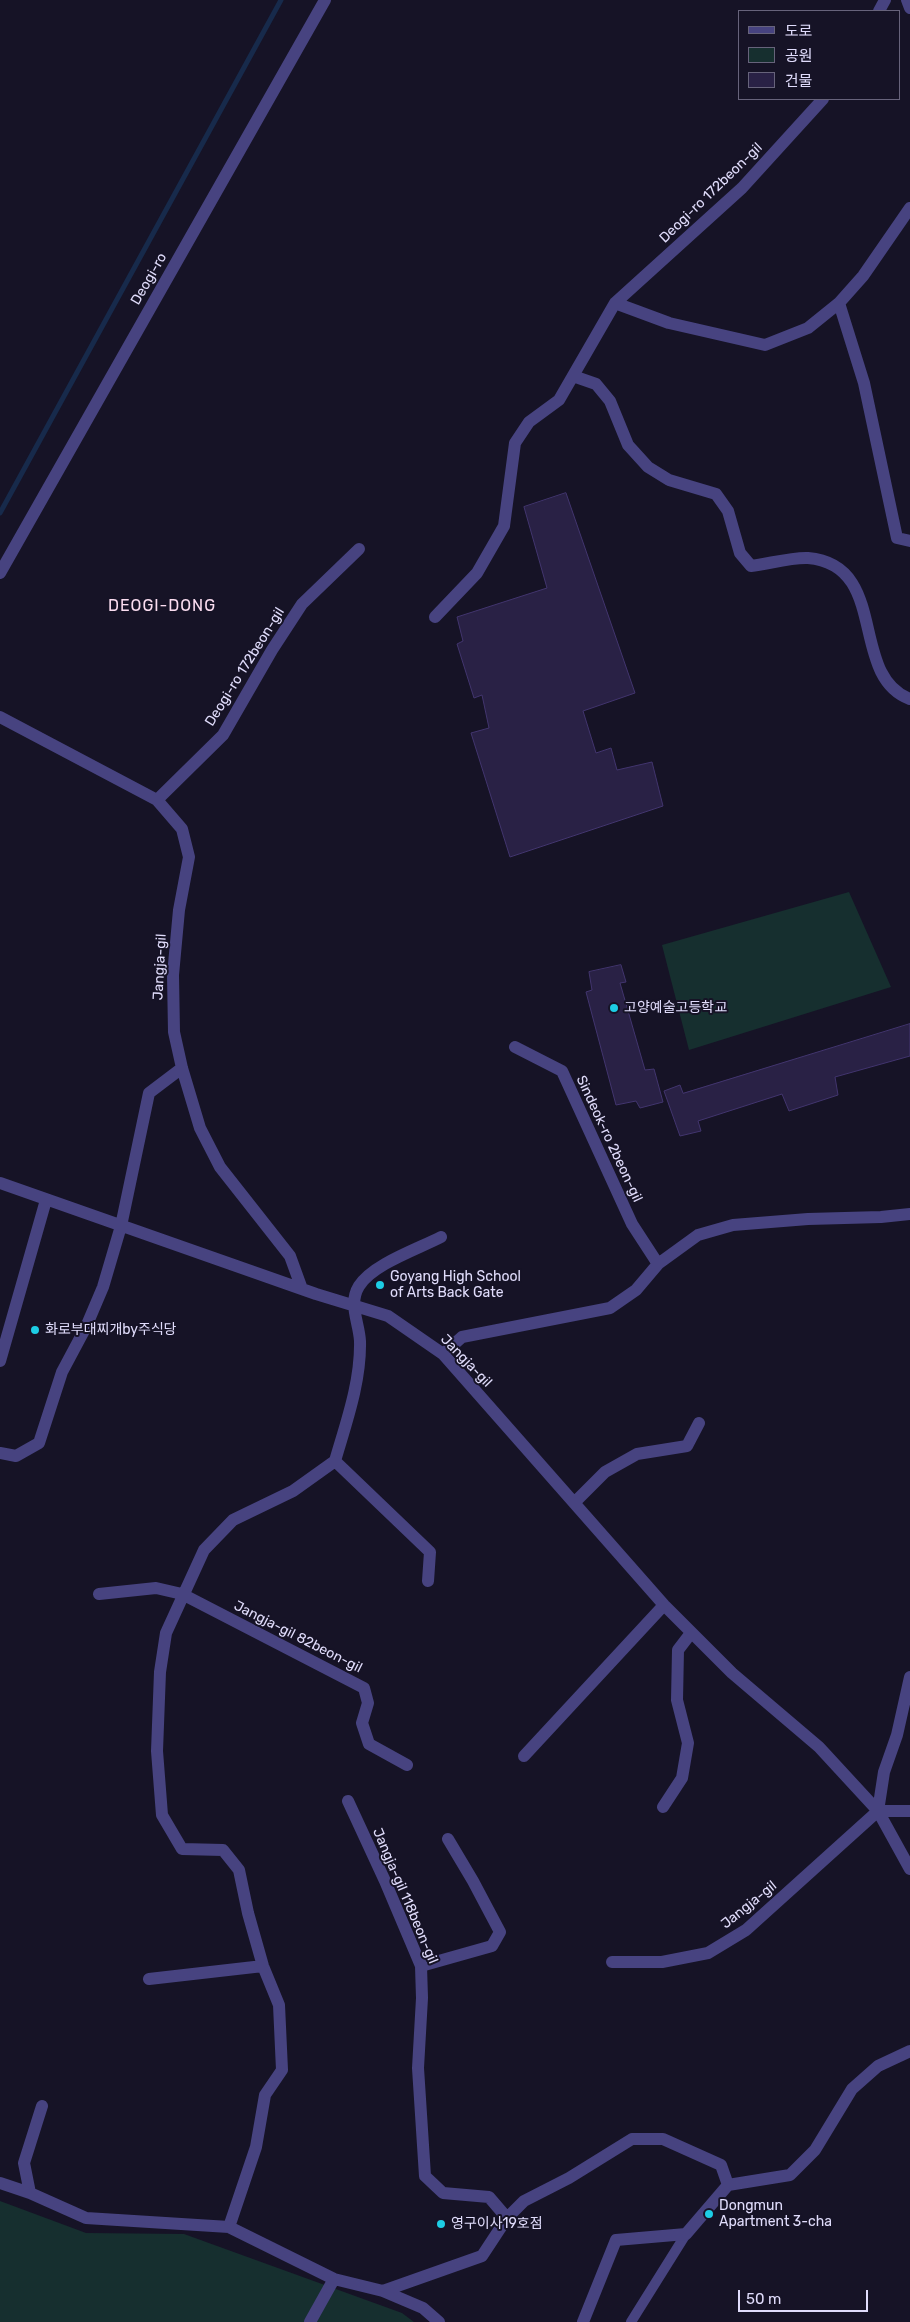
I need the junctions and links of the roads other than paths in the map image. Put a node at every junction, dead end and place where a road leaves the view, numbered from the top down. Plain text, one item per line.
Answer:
1 (325, 0) edge
2 (907, 0) edge
3 (910, 8) edge
4 (822, 100) edge
5 (910, 208) edge
6 (616, 303) junction
7 (839, 304) junction
8 (573, 376) junction
9 (910, 540) edge
10 (360, 550) dead end
11 (0, 573) edge
12 (435, 617) dead end
13 (910, 699) edge
14 (0, 717) edge
15 (157, 800) junction
16 (515, 1047) dead end
17 (182, 1068) junction
18 (0, 1182) edge
19 (46, 1200) junction
20 (910, 1214) edge
21 (121, 1226) junction
22 (441, 1238) dead end
23 (658, 1264) junction
24 (302, 1289) junction
25 (353, 1306) junction
26 (443, 1354) junction
27 (0, 1361) edge
28 (699, 1423) dead end
29 (0, 1453) edge
30 (336, 1461) junction
31 (574, 1503) junction
32 (428, 1581) dead end
33 (99, 1594) dead end
34 (182, 1594) junction
35 (664, 1605) junction
36 (691, 1633) junction
37 (910, 1677) edge
38 (524, 1756) dead end
39 (407, 1765) dead end
40 (348, 1801) dead end
41 (663, 1807) dead end
42 (878, 1811) junction
43 (910, 1811) edge
44 (448, 1839) dead end
45 (910, 1869) edge
46 (612, 1962) dead end
47 (263, 1966) junction
48 (421, 1966) junction
49 (149, 1979) dead end
50 (910, 2051) edge
51 (42, 2106) dead end
52 (0, 2183) edge
53 (728, 2185) junction
54 (30, 2193) junction
55 (507, 2218) junction
56 (229, 2227) junction
57 (686, 2234) junction
58 (334, 2279) junction
59 (383, 2291) junction
60 (310, 2322) edge
61 (439, 2322) edge
62 (583, 2322) edge
63 (631, 2322) edge

1 - 11 street, Deogi-ro
2 - 3 street
4 - 6 street, Deogi-ro 172beon-gil
5 - 7 street
6 - 7 street
6 - 8 street, Deogi-ro 172beon-gil
7 - 9 street
8 - 12 street, Deogi-ro 172beon-gil
8 - 13 street
10 - 15 street, Deogi-ro 172beon-gil
14 - 15 street, Jangja-gil
15 - 17 street, Jangja-gil
16 - 23 street, Sindeok-ro 2beon-gil
17 - 21 street
17 - 24 street, Jangja-gil
18 - 19 street, Jangja-gil
19 - 21 street, Jangja-gil
19 - 27 street
20 - 23 street
21 - 24 street, Jangja-gil
21 - 29 street
22 - 25 street
23 - 26 street
24 - 25 street, Jangja-gil
25 - 26 street, Jangja-gil
25 - 30 street
26 - 31 street, Jangja-gil
28 - 31 street
30 - 32 street
30 - 34 street
31 - 35 street, Jangja-gil
33 - 34 street, Jangja-gil 82beon-gil
34 - 39 street, Jangja-gil 82beon-gil
34 - 47 street
35 - 36 street, Jangja-gil
35 - 38 street
36 - 41 street
36 - 42 street, Jangja-gil
37 - 42 street
40 - 48 street, Jangja-gil 118beon-gil
42 - 43 street
42 - 45 street, Jangja-gil
42 - 46 street, Jangja-gil
44 - 48 street
47 - 49 street
47 - 56 street
48 - 55 street, Jangja-gil 118beon-gil
50 - 53 street
51 - 54 street
52 - 54 street
53 - 55 street
53 - 57 street
54 - 56 street
55 - 59 street
56 - 58 street
57 - 62 street
57 - 63 lane
58 - 59 street
58 - 60 street
59 - 61 street

